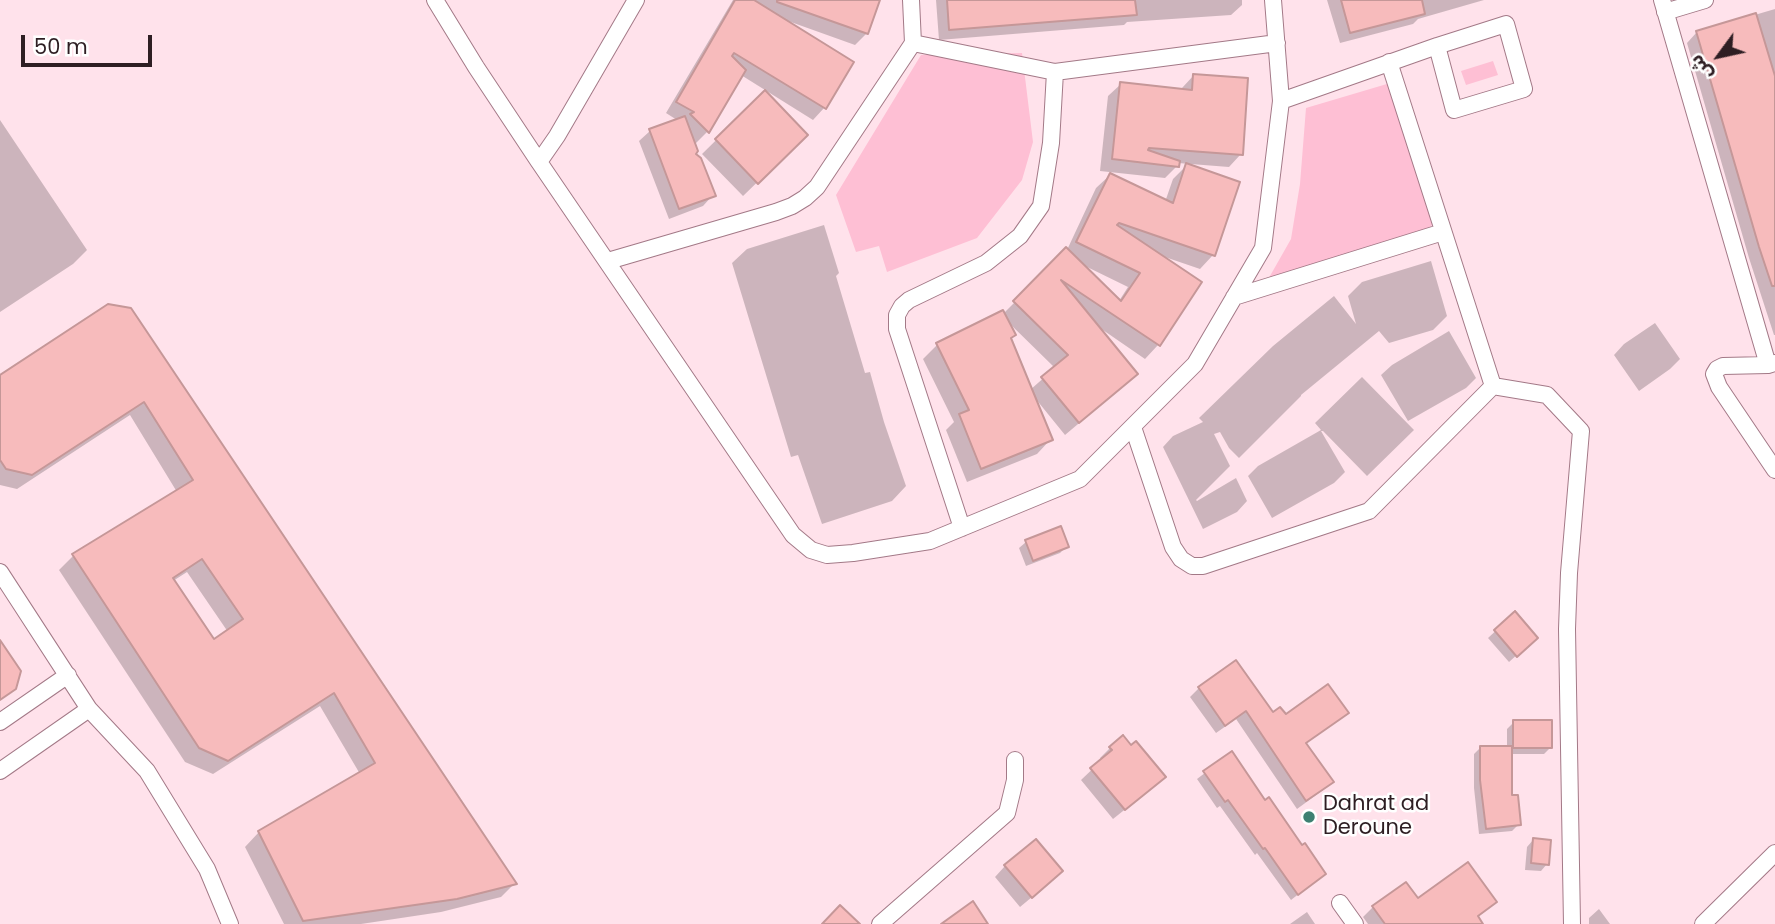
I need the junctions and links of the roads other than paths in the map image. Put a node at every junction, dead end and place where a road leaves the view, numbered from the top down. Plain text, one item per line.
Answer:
1 (435, 0) edge
2 (636, 0) edge
3 (911, 0) edge
4 (1273, 0) edge
5 (1704, 0) edge
6 (1664, 6) edge
7 (913, 43) junction
8 (1276, 43) junction
9 (1437, 46) junction
10 (1389, 62) junction
11 (1055, 72) junction
12 (1281, 102) junction
13 (539, 162) junction
14 (1444, 232) junction
15 (608, 261) junction
16 (1234, 297) junction
17 (1772, 364) edge
18 (1493, 386) junction
19 (1133, 427) junction
20 (1775, 470) edge
21 (962, 528) junction
22 (0, 572) edge
23 (68, 675) junction
24 (89, 709) junction
25 (0, 722) edge
26 (1014, 760) dead end
27 (0, 771) edge
28 (1775, 853) edge
29 (1340, 904) dead end
30 (230, 924) edge
31 (880, 924) edge
32 (1355, 924) edge
33 (1572, 924) edge
34 (1703, 924) edge

1 - 13 street
2 - 13 street
3 - 7 street
4 - 8 street
5 - 6 street
6 - 17 street
7 - 11 street
7 - 15 street
8 - 11 street
8 - 12 street
9 - 9 street
9 - 10 street
10 - 12 street
10 - 14 street
11 - 21 street
12 - 16 street
13 - 15 street
14 - 16 street
14 - 18 street
15 - 21 street
16 - 19 street
17 - 20 street
18 - 19 street
18 - 33 street
19 - 21 street
22 - 23 street
23 - 24 street
23 - 25 street
24 - 27 street
24 - 30 street
26 - 31 street
28 - 34 street
29 - 32 street

